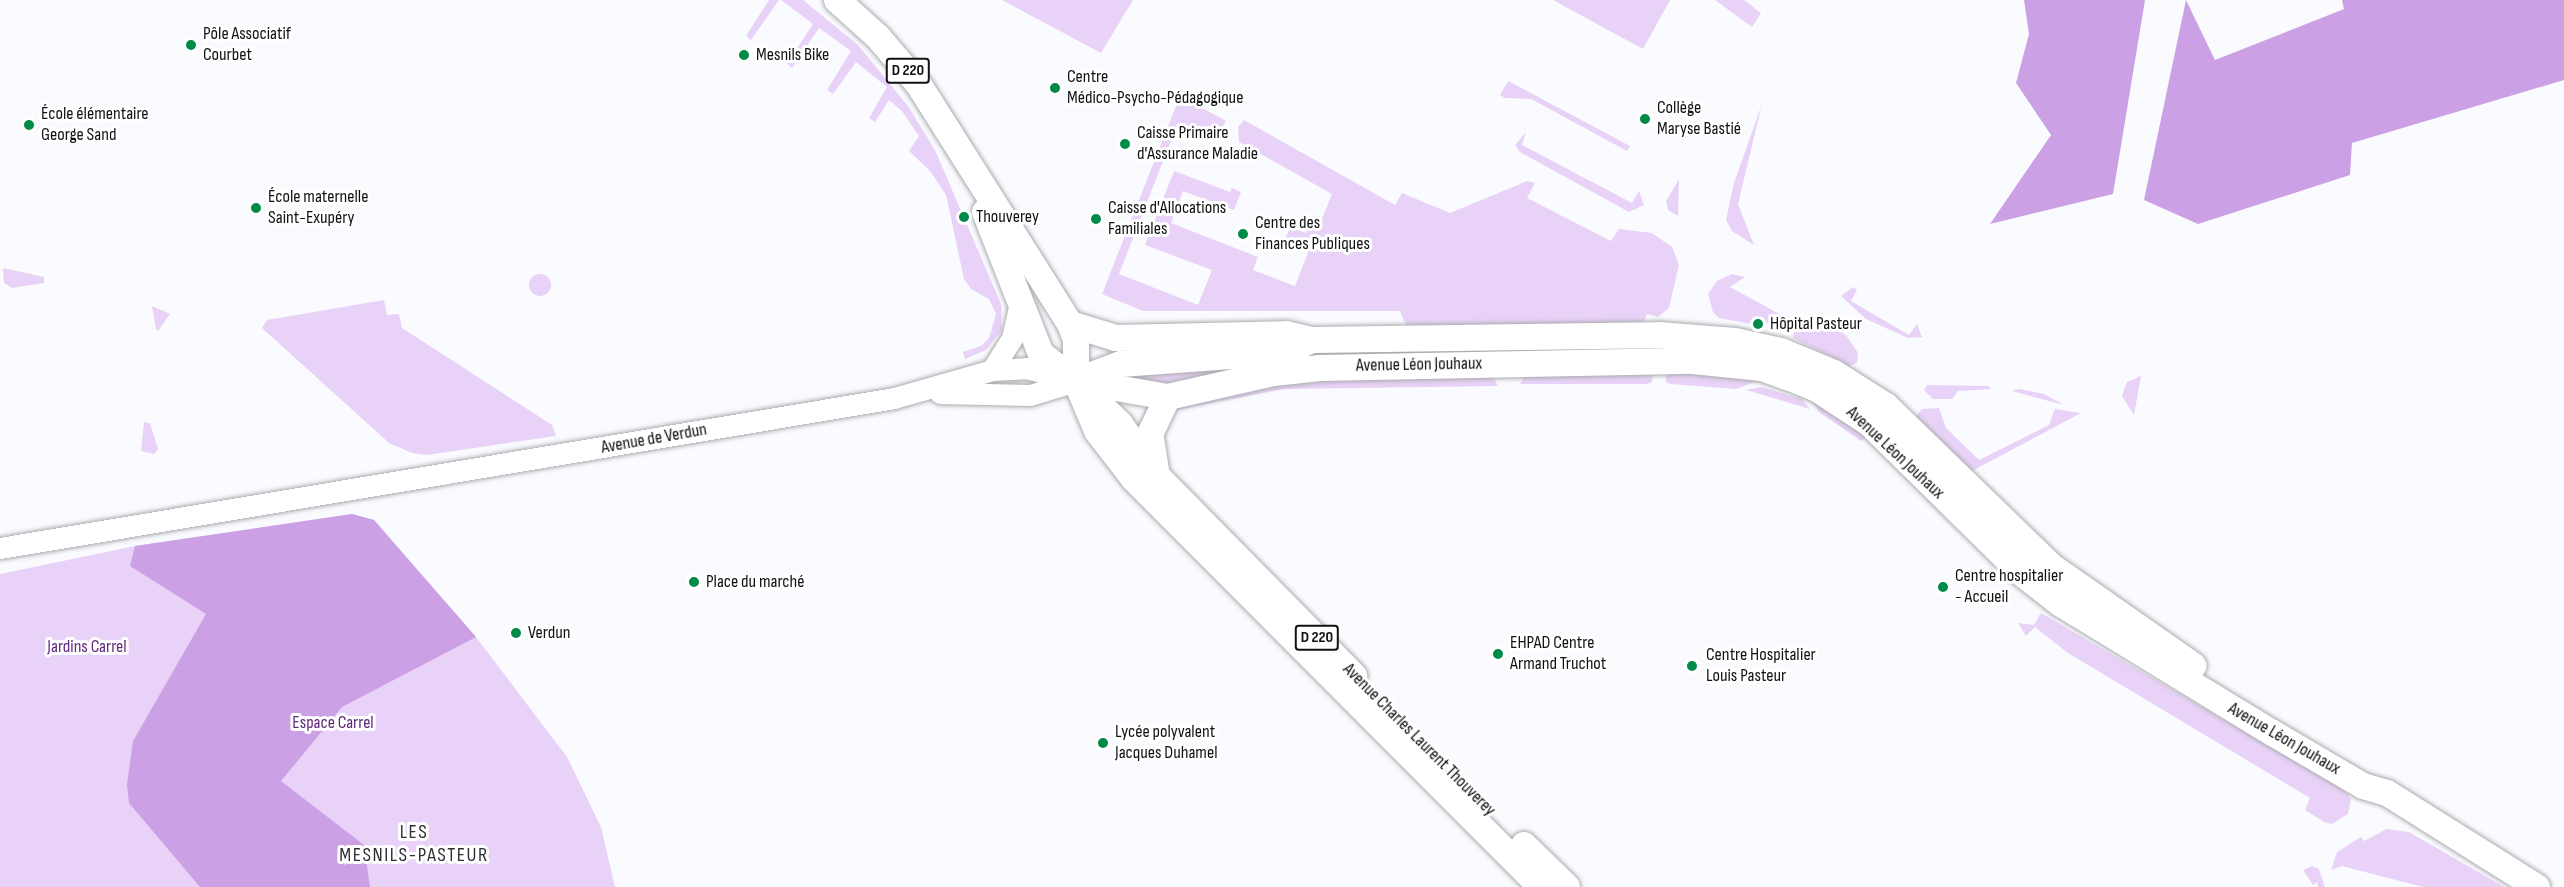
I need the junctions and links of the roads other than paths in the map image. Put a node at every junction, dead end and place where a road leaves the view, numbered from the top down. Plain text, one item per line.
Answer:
1 (837, 0) edge
2 (962, 155) junction
3 (1008, 270) junction
4 (1020, 302) junction
5 (1070, 324) junction
6 (1313, 340) junction
7 (992, 370) junction
8 (1076, 381) junction
9 (922, 393) junction
10 (1168, 396) junction
11 (1157, 476) junction
12 (0, 548) edge
13 (2386, 794) junction
14 (1541, 887) edge
15 (1567, 887) edge
16 (2537, 887) edge

1 - 2 main road, Avenue Charles Laurent Thouverey / D 220
2 - 3 main road, Avenue Charles Laurent Thouverey
2 - 5 main road, Avenue Charles Laurent Thouverey
3 - 4 main road, Avenue Charles Laurent Thouverey
3 - 8 main road, D 220
4 - 7 street
4 - 8 main road, Avenue Charles Laurent Thouverey
5 - 6 main road
5 - 8 main road, Avenue Charles Laurent Thouverey
6 - 8 main road
6 - 13 main road
7 - 8 street, Avenue de Verdun
7 - 9 street, Avenue de Verdun
8 - 9 street, Avenue de Verdun
8 - 10 main road, Avenue Léon Jouhaux
8 - 11 main road, Avenue Charles Laurent Thouverey / D 220
8 - 14 main road, Avenue Charles Laurent Thouverey / D 220
9 - 12 street, Avenue de Verdun
10 - 11 main road
10 - 13 main road, Avenue Léon Jouhaux
11 - 15 main road, Avenue Charles Laurent Thouverey / D 220
13 - 16 main road, Avenue Léon Jouhaux

